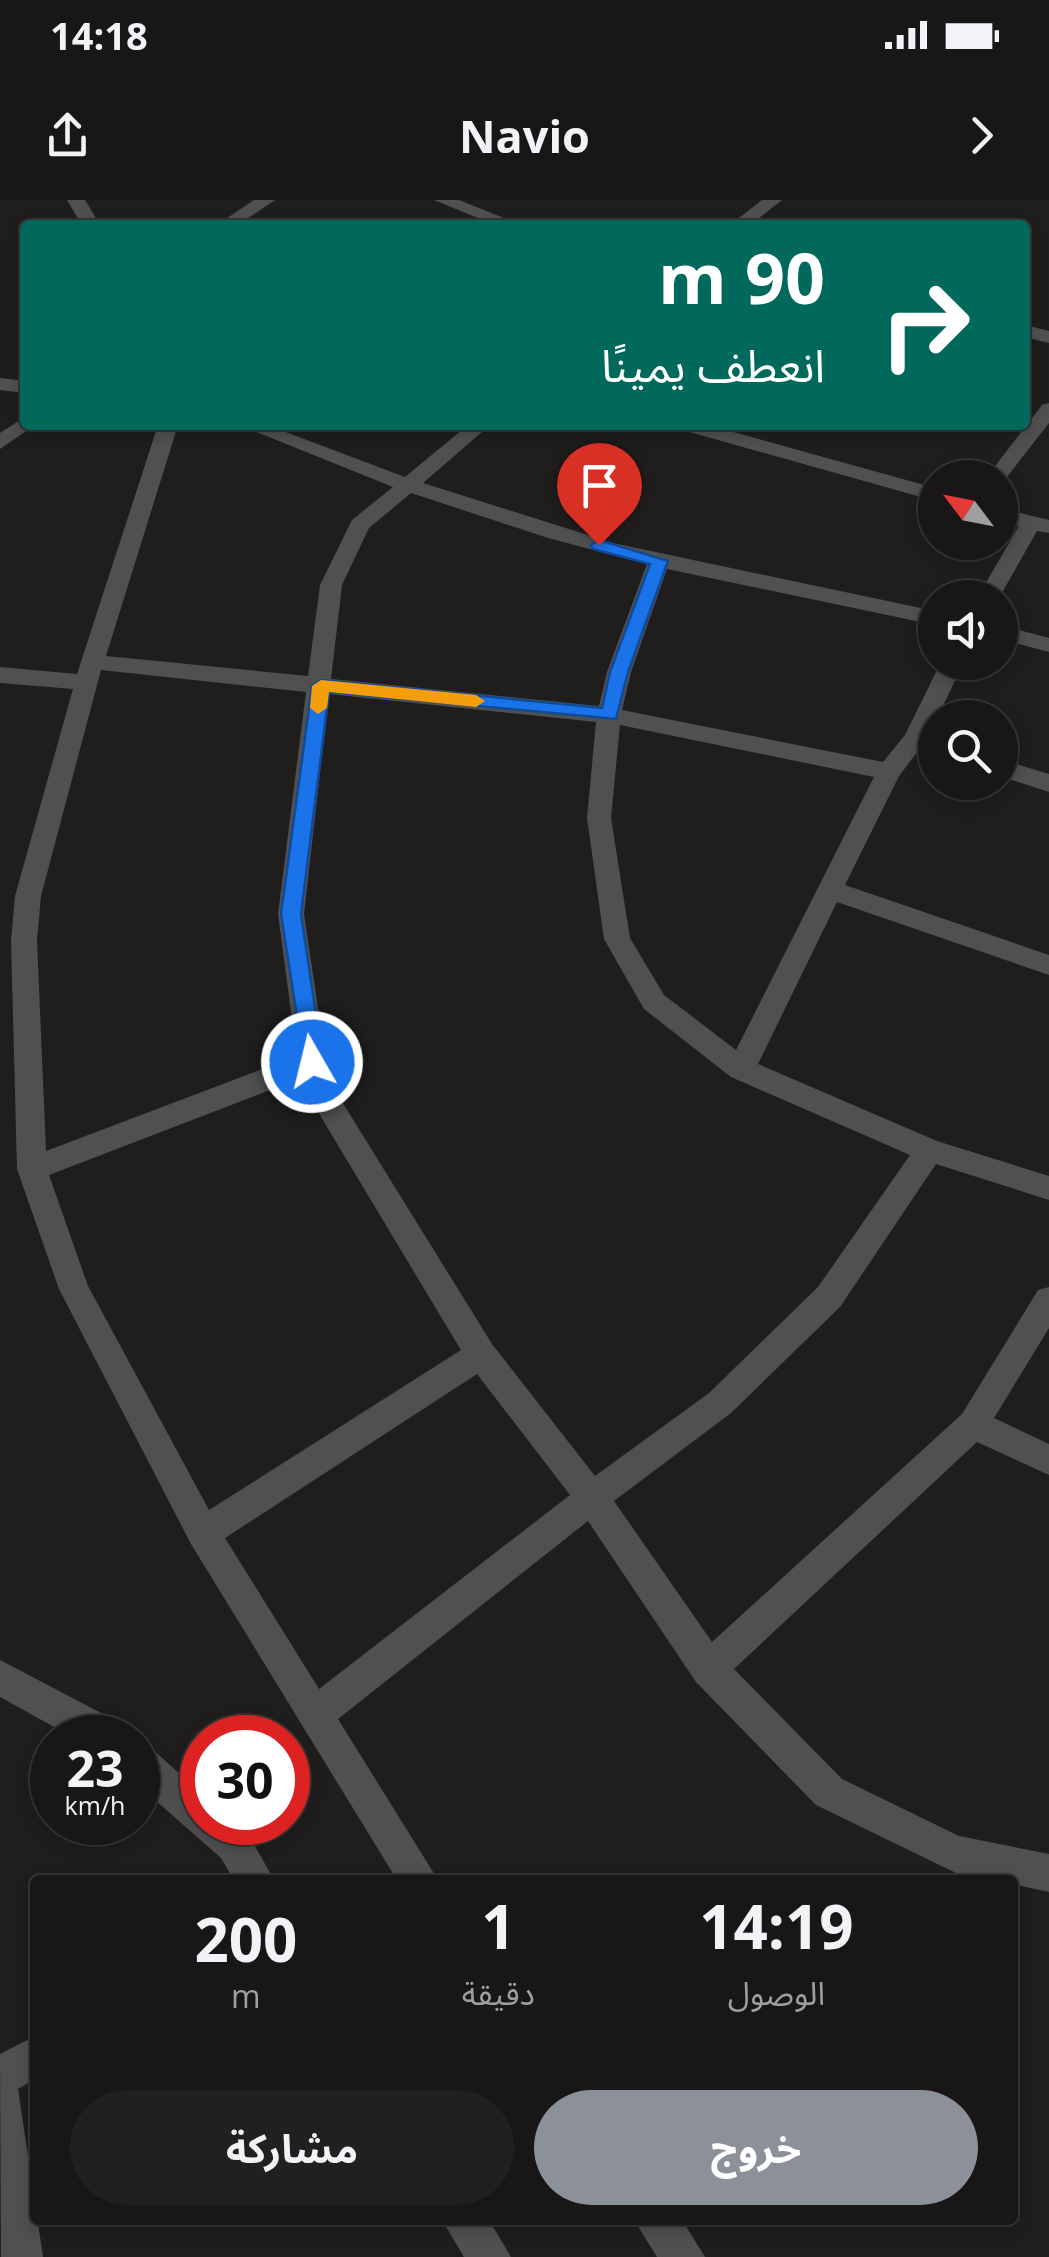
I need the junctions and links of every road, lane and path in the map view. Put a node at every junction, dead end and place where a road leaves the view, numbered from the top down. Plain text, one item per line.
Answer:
1 (266, 200) edge
2 (443, 200) edge
3 (773, 200) edge
4 (234, 220) edge
5 (498, 220) edge
6 (746, 220) edge
7 (1049, 409) edge
8 (20, 427) edge
9 (166, 430) edge
10 (262, 430) edge
11 (474, 430) edge
12 (704, 430) edge
13 (0, 443) edge
14 (1010, 460) edge
15 (405, 486) junction
16 (918, 491) edge
17 (1040, 525) edge
18 (659, 561) junction
19 (1001, 580) edge
20 (918, 614) edge
21 (1018, 636) edge
22 (1049, 644) edge
23 (89, 672) junction
24 (0, 676) edge
25 (321, 686) junction
26 (610, 715) junction
27 (918, 748) edge
28 (889, 772) junction
29 (1018, 773) edge
30 (1049, 783) edge
31 (828, 889) junction
32 (14, 893) edge
33 (1049, 964) edge
34 (312, 1062) junction
35 (741, 1069) junction
36 (929, 1150) junction
37 (32, 1169) junction
38 (1049, 1188) edge
39 (1049, 1300) edge
40 (480, 1354) junction
41 (973, 1424) junction
42 (1049, 1460) edge
43 (592, 1498) junction
44 (203, 1533) junction
45 (709, 1668) junction
46 (0, 1678) edge
47 (68, 1715) edge
48 (315, 1715) junction
49 (160, 1780) edge
50 (180, 1798) edge
51 (234, 1845) edge
52 (1049, 1873) edge
53 (252, 1875) edge
54 (416, 1875) edge
55 (30, 2059) edge
56 (0, 2077) edge
57 (0, 2094) edge
58 (467, 2225) edge
59 (658, 2225) edge
60 (22, 2257) edge
61 (490, 2257) edge
62 (684, 2257) edge

1 - 4 street
2 - 5 street
3 - 6 street
7 - 14 street
8 - 13 street
9 - 23 street
10 - 15 street
11 - 15 street
12 - 16 street
15 - 18 street
15 - 25 street
17 - 19 street
18 - 20 street
18 - 26 street
21 - 22 street
23 - 24 street
23 - 25 street
23 - 32 street
25 - 26 street
25 - 34 street
26 - 28 street
26 - 35 street
27 - 28 street
28 - 31 street
29 - 30 street
31 - 33 street
31 - 35 street
32 - 37 street
34 - 37 street
34 - 40 street
35 - 36 street
36 - 38 street
36 - 43 street
37 - 44 street
39 - 41 street
40 - 43 street
40 - 44 street
41 - 42 street
41 - 45 street
43 - 45 street
43 - 48 street
44 - 48 street
45 - 52 street
46 - 47 street
48 - 54 street
49 - 50 street
51 - 53 street
55 - 56 street
57 - 60 street
58 - 61 street
59 - 62 street

